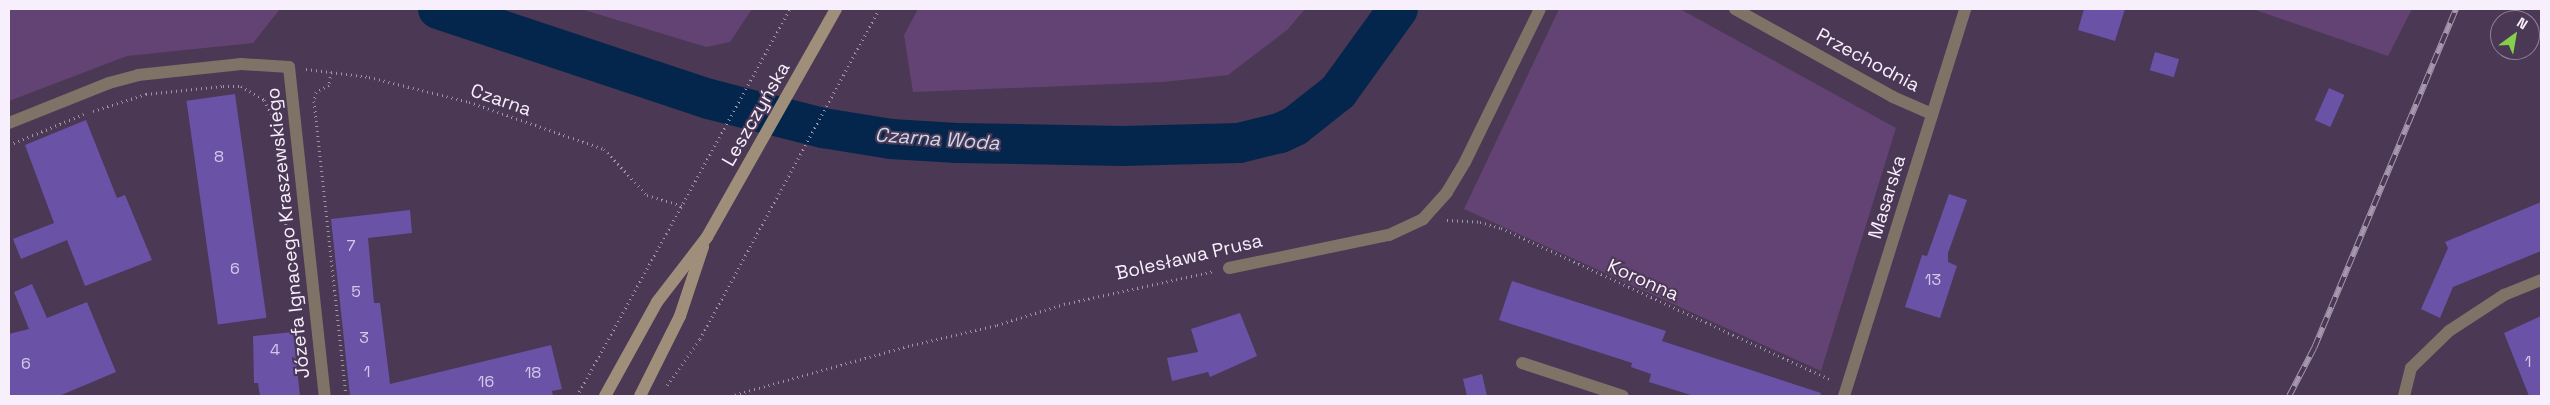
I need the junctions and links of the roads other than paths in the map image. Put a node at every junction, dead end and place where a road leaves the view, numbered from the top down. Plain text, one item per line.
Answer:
1 (836, 9) edge
2 (1540, 9) edge
3 (1735, 9) edge
4 (1965, 9) edge
5 (1932, 114) junction
6 (9, 123) edge
7 (707, 237) junction
8 (1229, 268) road end
9 (2541, 280) edge
10 (1522, 363) dead end
11 (1845, 392) edge
12 (325, 396) edge
13 (605, 396) edge
14 (640, 396) edge
15 (1623, 396) edge
16 (2404, 396) edge

1 - 7 main road, Leszczyńska
2 - 8 street, Bolesława Prusa
3 - 5 street, Przechodnia
4 - 5 street, Masarska
5 - 11 street, Masarska
6 - 12 street, Józefa Ignacego Kraszewskiego
7 - 13 main road, Leszczyńska
7 - 14 main road, Leszczyńska
9 - 16 street
10 - 15 street

